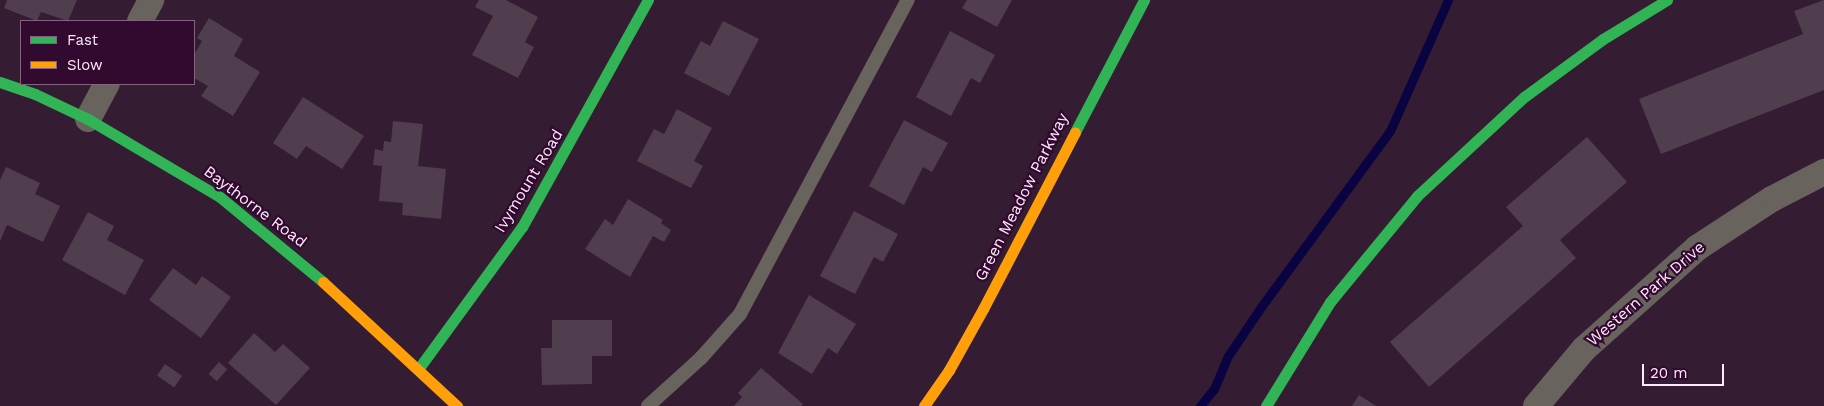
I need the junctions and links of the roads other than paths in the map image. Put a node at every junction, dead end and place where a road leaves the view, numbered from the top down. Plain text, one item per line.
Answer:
1 (151, 0) edge
2 (648, 0) edge
3 (908, 0) edge
4 (1144, 0) edge
5 (1667, 0) edge
6 (141, 20) edge
7 (0, 82) edge
8 (106, 85) edge
9 (88, 119) junction
10 (1824, 172) edge
11 (419, 368) junction
12 (457, 406) edge
13 (648, 406) edge
14 (924, 406) edge
15 (1266, 406) edge
16 (1536, 406) edge

1 - 6 street
2 - 11 street, Ivymount Road
3 - 13 lane
4 - 14 street, Green Meadow Parkway
5 - 15 street
7 - 9 street, Baythorne Road
8 - 9 street
9 - 11 street, Baythorne Road
10 - 16 street, Western Park Drive
11 - 12 street, Baythorne Road

